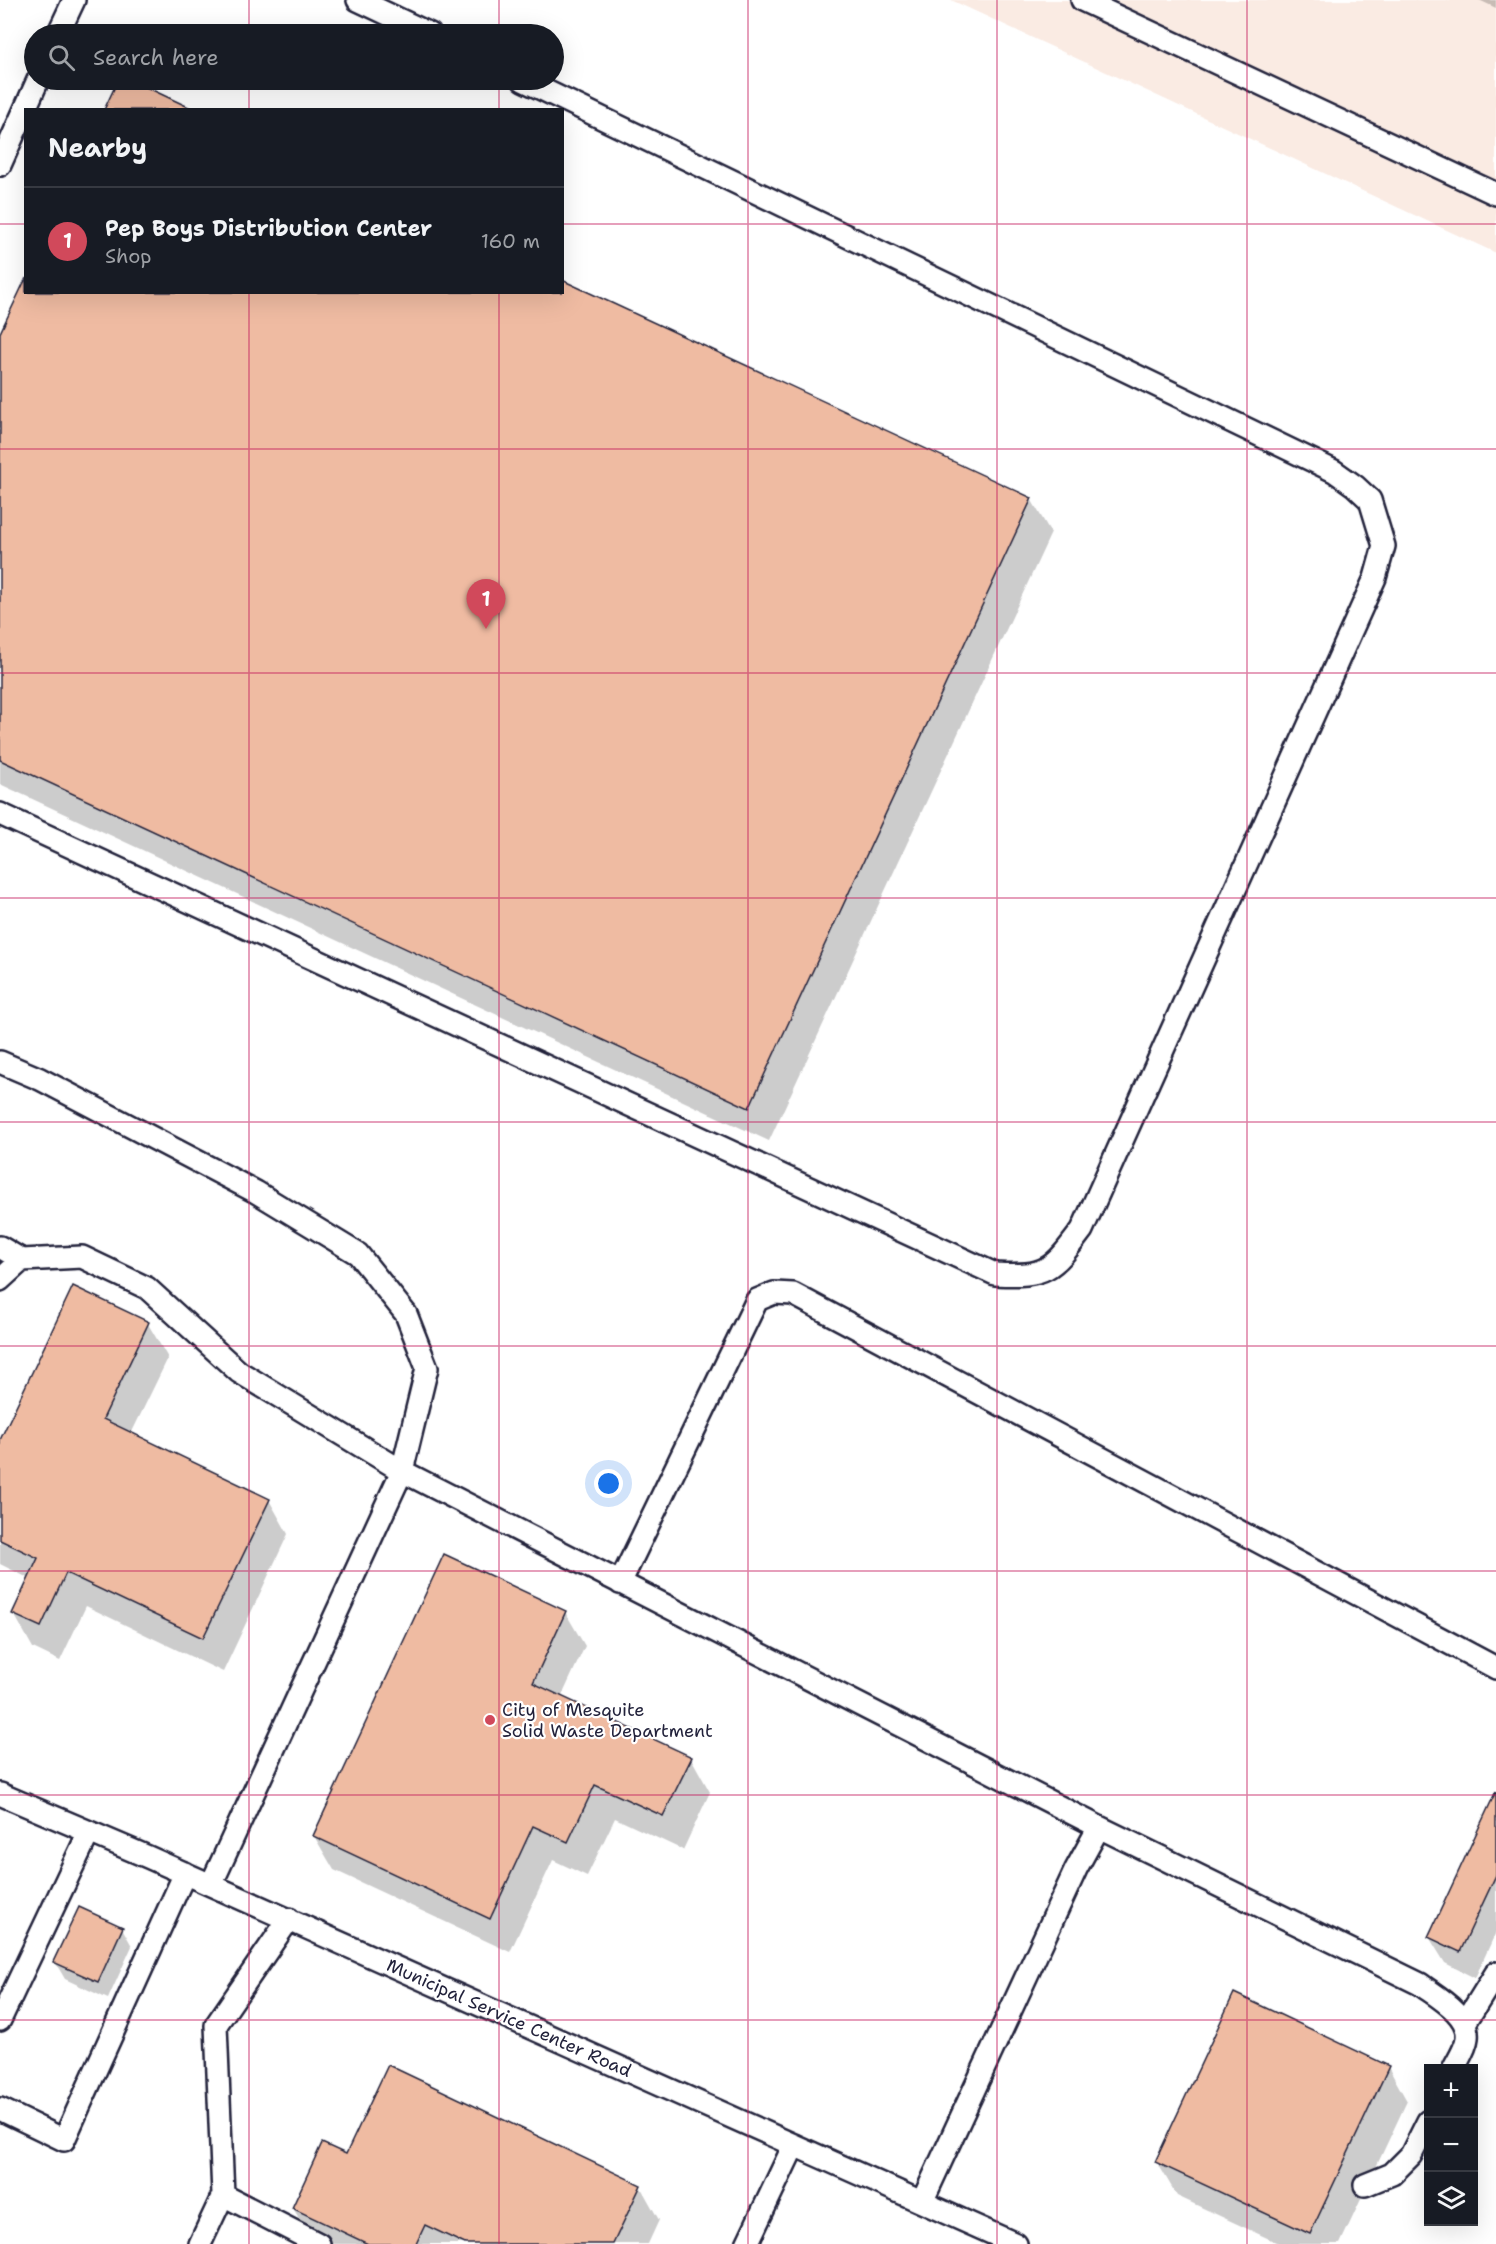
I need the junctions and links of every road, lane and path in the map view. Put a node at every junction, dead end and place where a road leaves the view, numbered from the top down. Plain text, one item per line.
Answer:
1 (74, 0) edge
2 (358, 0) edge
3 (1082, 0) edge
4 (63, 24) edge
5 (409, 24) edge
6 (34, 90) edge
7 (544, 90) edge
8 (25, 108) edge
9 (24, 111) edge
10 (0, 165) edge
11 (1496, 194) edge
12 (0, 814) edge
13 (0, 1062) edge
14 (0, 1247) edge
15 (21, 1260) junction
16 (0, 1280) edge
17 (402, 1472) junction
18 (620, 1583) junction
19 (1496, 1668) edge
20 (0, 1794) edge
21 (1099, 1827) junction
22 (89, 1832) junction
23 (185, 1873) junction
24 (211, 1885) junction
25 (288, 1919) junction
26 (1496, 1973) edge
27 (0, 2020) edge
28 (1465, 2023) junction
29 (1456, 2064) edge
30 (0, 2109) edge
31 (1424, 2129) edge
32 (794, 2145) junction
33 (1365, 2185) dead end
34 (223, 2195) junction
35 (922, 2202) junction
36 (989, 2239) edge
37 (200, 2244) edge
38 (318, 2244) edge
39 (747, 2244) edge
40 (1016, 2244) edge

1 - 4 lane
2 - 5 lane
3 - 11 lane
6 - 8 lane
7 - 12 lane
9 - 10 lane
13 - 17 lane
14 - 15 lane
15 - 16 lane
15 - 17 lane
17 - 18 lane
17 - 24 lane
18 - 19 lane
18 - 21 lane
20 - 22 lane, Municipal Service Center Road
21 - 28 lane
21 - 35 lane
22 - 23 lane, Municipal Service Center Road
22 - 27 lane
23 - 24 lane, Municipal Service Center Road
23 - 30 lane
24 - 25 lane, Municipal Service Center Road
25 - 32 lane, Municipal Service Center Road
25 - 34 lane
26 - 28 lane
28 - 29 lane
31 - 33 lane
32 - 35 lane, Municipal Service Center Road
32 - 39 lane
34 - 37 lane
34 - 38 lane
35 - 36 lane, Municipal Service Center Road
36 - 40 lane, Municipal Service Center Road

